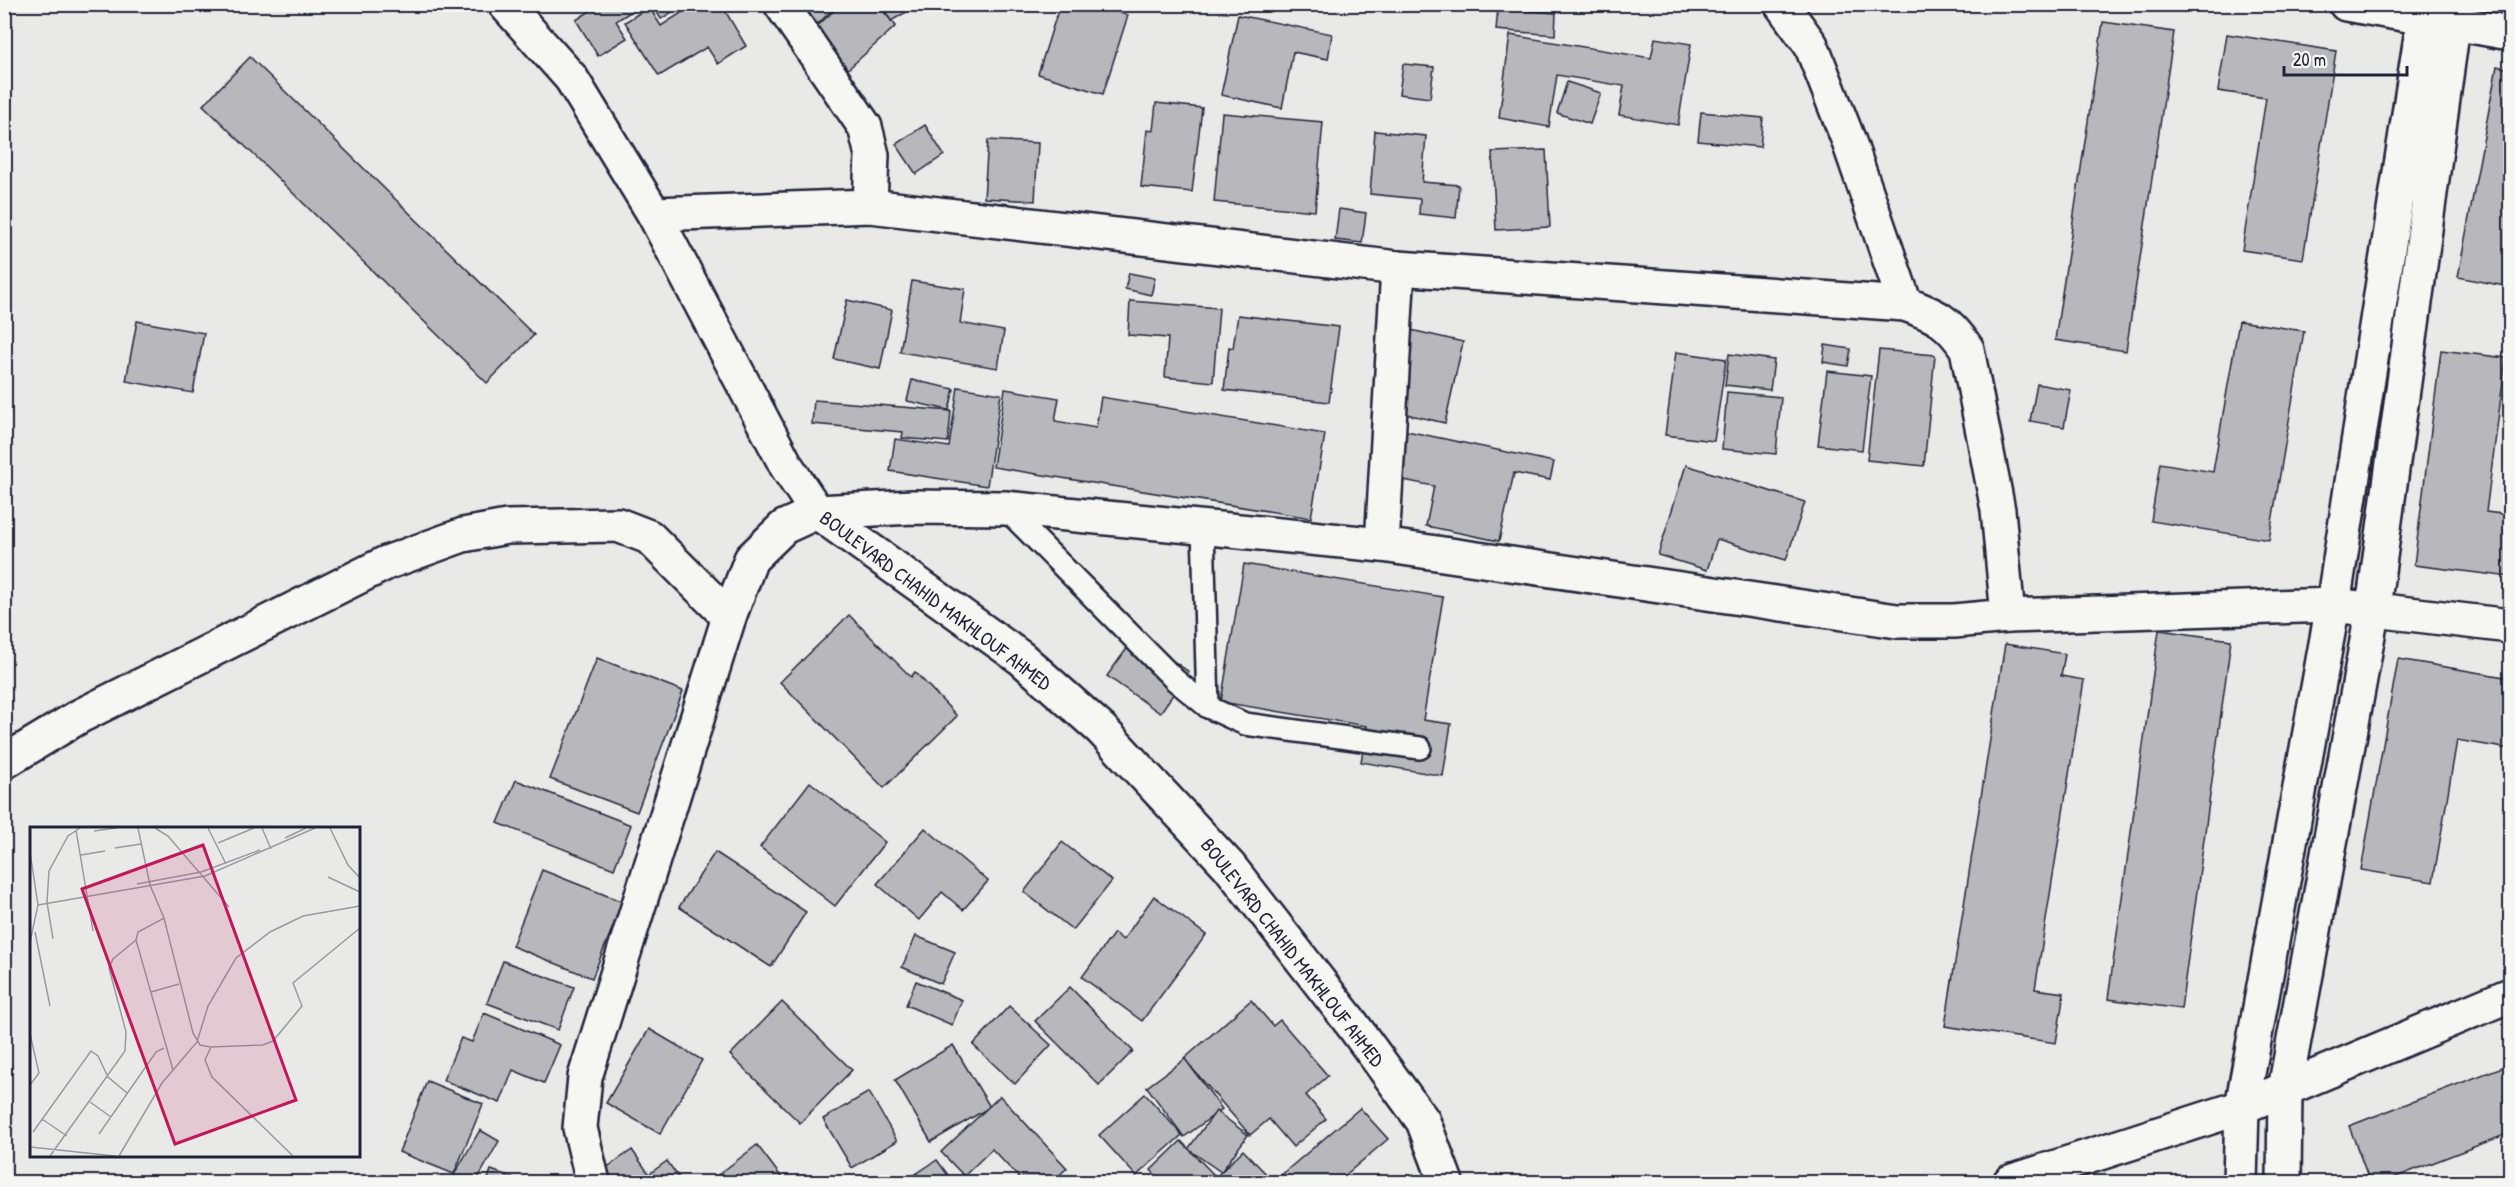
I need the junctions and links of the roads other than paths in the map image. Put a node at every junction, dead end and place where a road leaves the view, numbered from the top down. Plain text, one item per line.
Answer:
1 (505, 4) edge
2 (781, 4) edge
3 (1781, 4) edge
4 (2346, 4) edge
5 (2440, 12) edge
6 (2511, 33) edge
7 (870, 206) junction
8 (654, 214) junction
9 (1398, 268) junction
10 (1905, 304) junction
11 (1005, 508) junction
12 (817, 512) junction
13 (1203, 527) junction
14 (1382, 545) junction
15 (2333, 605) junction
16 (2373, 608) junction
17 (2008, 616) junction
18 (729, 617) junction
19 (2511, 626) edge
20 (1208, 707) junction
21 (1420, 748) dead end
22 (4, 762) edge
23 (2511, 995) edge
24 (2285, 1089) junction
25 (2242, 1107) junction
26 (593, 1182) edge
27 (1446, 1182) edge
28 (2010, 1182) edge
29 (2240, 1182) edge
30 (2284, 1182) edge

1 - 8 street, BOULEVARD CHAHID MAKHLOUF AHMED
2 - 7 street
3 - 10 street
4 - 5 street
5 - 6 street
5 - 15 street
5 - 16 street
7 - 8 street
7 - 9 street
8 - 12 street, BOULEVARD CHAHID MAKHLOUF AHMED
9 - 10 street
9 - 14 street
10 - 17 street
11 - 12 street
11 - 13 street
11 - 20 lane
12 - 18 street
12 - 27 street, BOULEVARD CHAHID MAKHLOUF AHMED
13 - 14 street
13 - 20 lane
14 - 17 street
15 - 16 street
15 - 17 street
15 - 25 street
16 - 19 street
16 - 24 street
18 - 22 street
18 - 26 street
20 - 21 lane
23 - 24 street
24 - 25 street
24 - 30 street
25 - 28 street
25 - 29 street

